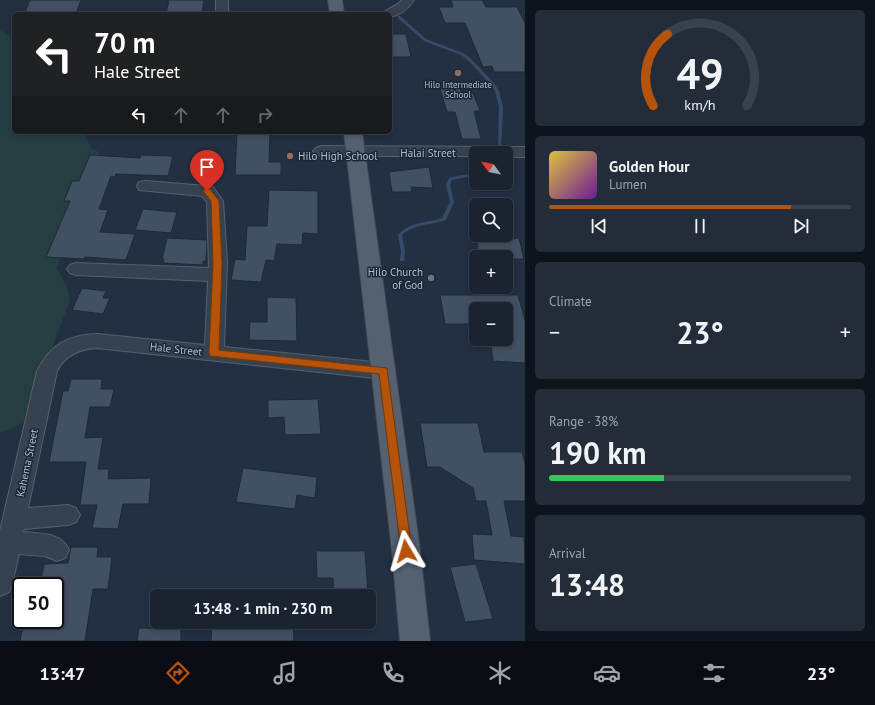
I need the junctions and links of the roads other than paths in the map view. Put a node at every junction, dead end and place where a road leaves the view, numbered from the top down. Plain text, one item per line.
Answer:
1 (222, 0) edge
2 (335, 0) edge
3 (408, 0) edge
4 (223, 12) edge
5 (337, 12) edge
6 (392, 13) edge
7 (354, 142) edge
8 (321, 152) dead end
9 (525, 152) edge
10 (145, 186) dead end
11 (76, 269) dead end
12 (216, 275) junction
13 (66, 348) joint
14 (214, 353) junction
15 (384, 371) junction
16 (68, 515) dead end
17 (14, 519) junction
18 (9, 542) junction
19 (57, 550) dead end
20 (0, 583) edge
21 (415, 641) edge

1 - 4 street
2 - 5 main road
3 - 6 street
7 - 8 street, Halai Street
7 - 9 street, Halai Street
7 - 15 main road
10 - 12 street
11 - 12 street
12 - 14 street
13 - 14 street, Hale Street
13 - 17 street, Kahema Street
14 - 15 street, Hale Street
15 - 21 main road
16 - 17 street
17 - 18 street, Kahema Street
18 - 19 street
18 - 20 street, Kahema Street

